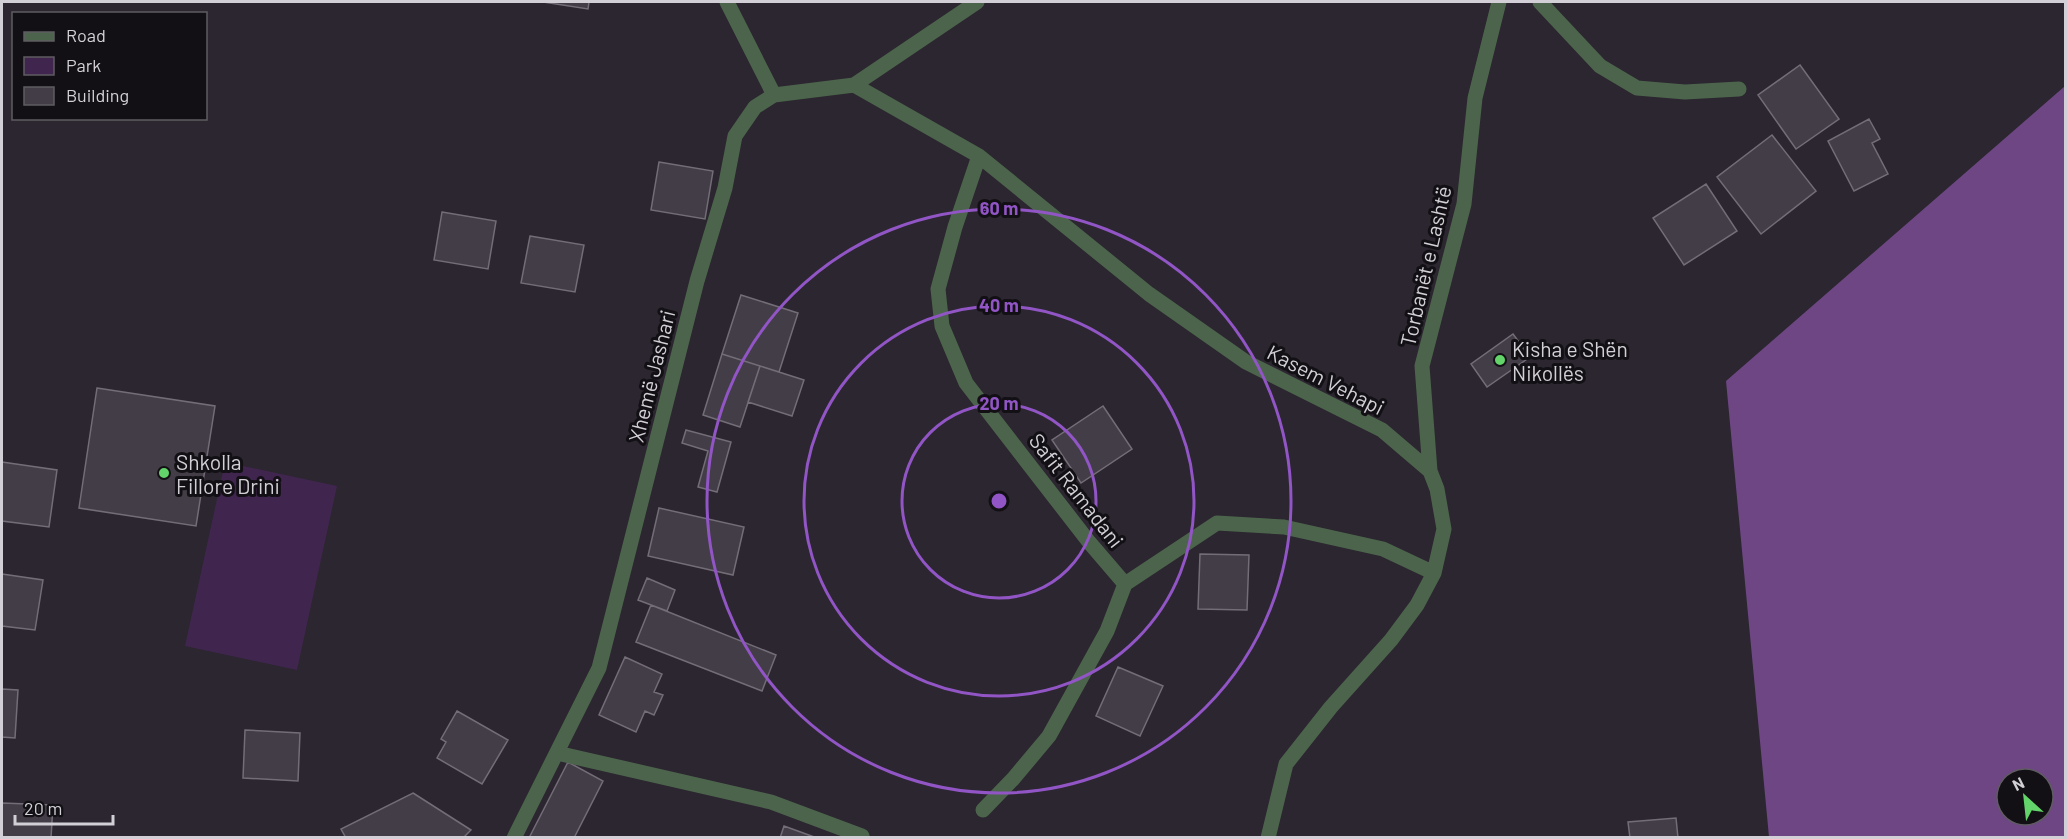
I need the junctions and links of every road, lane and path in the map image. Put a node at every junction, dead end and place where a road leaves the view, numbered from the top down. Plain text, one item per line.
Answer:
1 (727, 2) edge
2 (977, 2) edge
3 (1499, 2) edge
4 (1540, 2) edge
5 (854, 85) junction
6 (1740, 89) dead end
7 (774, 95) junction
8 (979, 156) junction
9 (1430, 471) junction
10 (1434, 573) junction
11 (1125, 584) junction
12 (557, 753) junction
13 (983, 810) dead end
14 (862, 836) dead end
15 (514, 837) edge
16 (1268, 837) edge

1 - 7 street
2 - 5 street
3 - 9 street, Torbanët e Lashtë
4 - 6 street
5 - 7 street, Xhemë Jashari
5 - 8 street, Kasem Vehapi
7 - 12 street, Xhemë Jashari
8 - 9 street, Kasem Vehapi
8 - 11 street, Safit Ramadani
9 - 10 street
10 - 11 street
10 - 16 street
11 - 13 street
12 - 14 street
12 - 15 street, Xhemë Jashari

